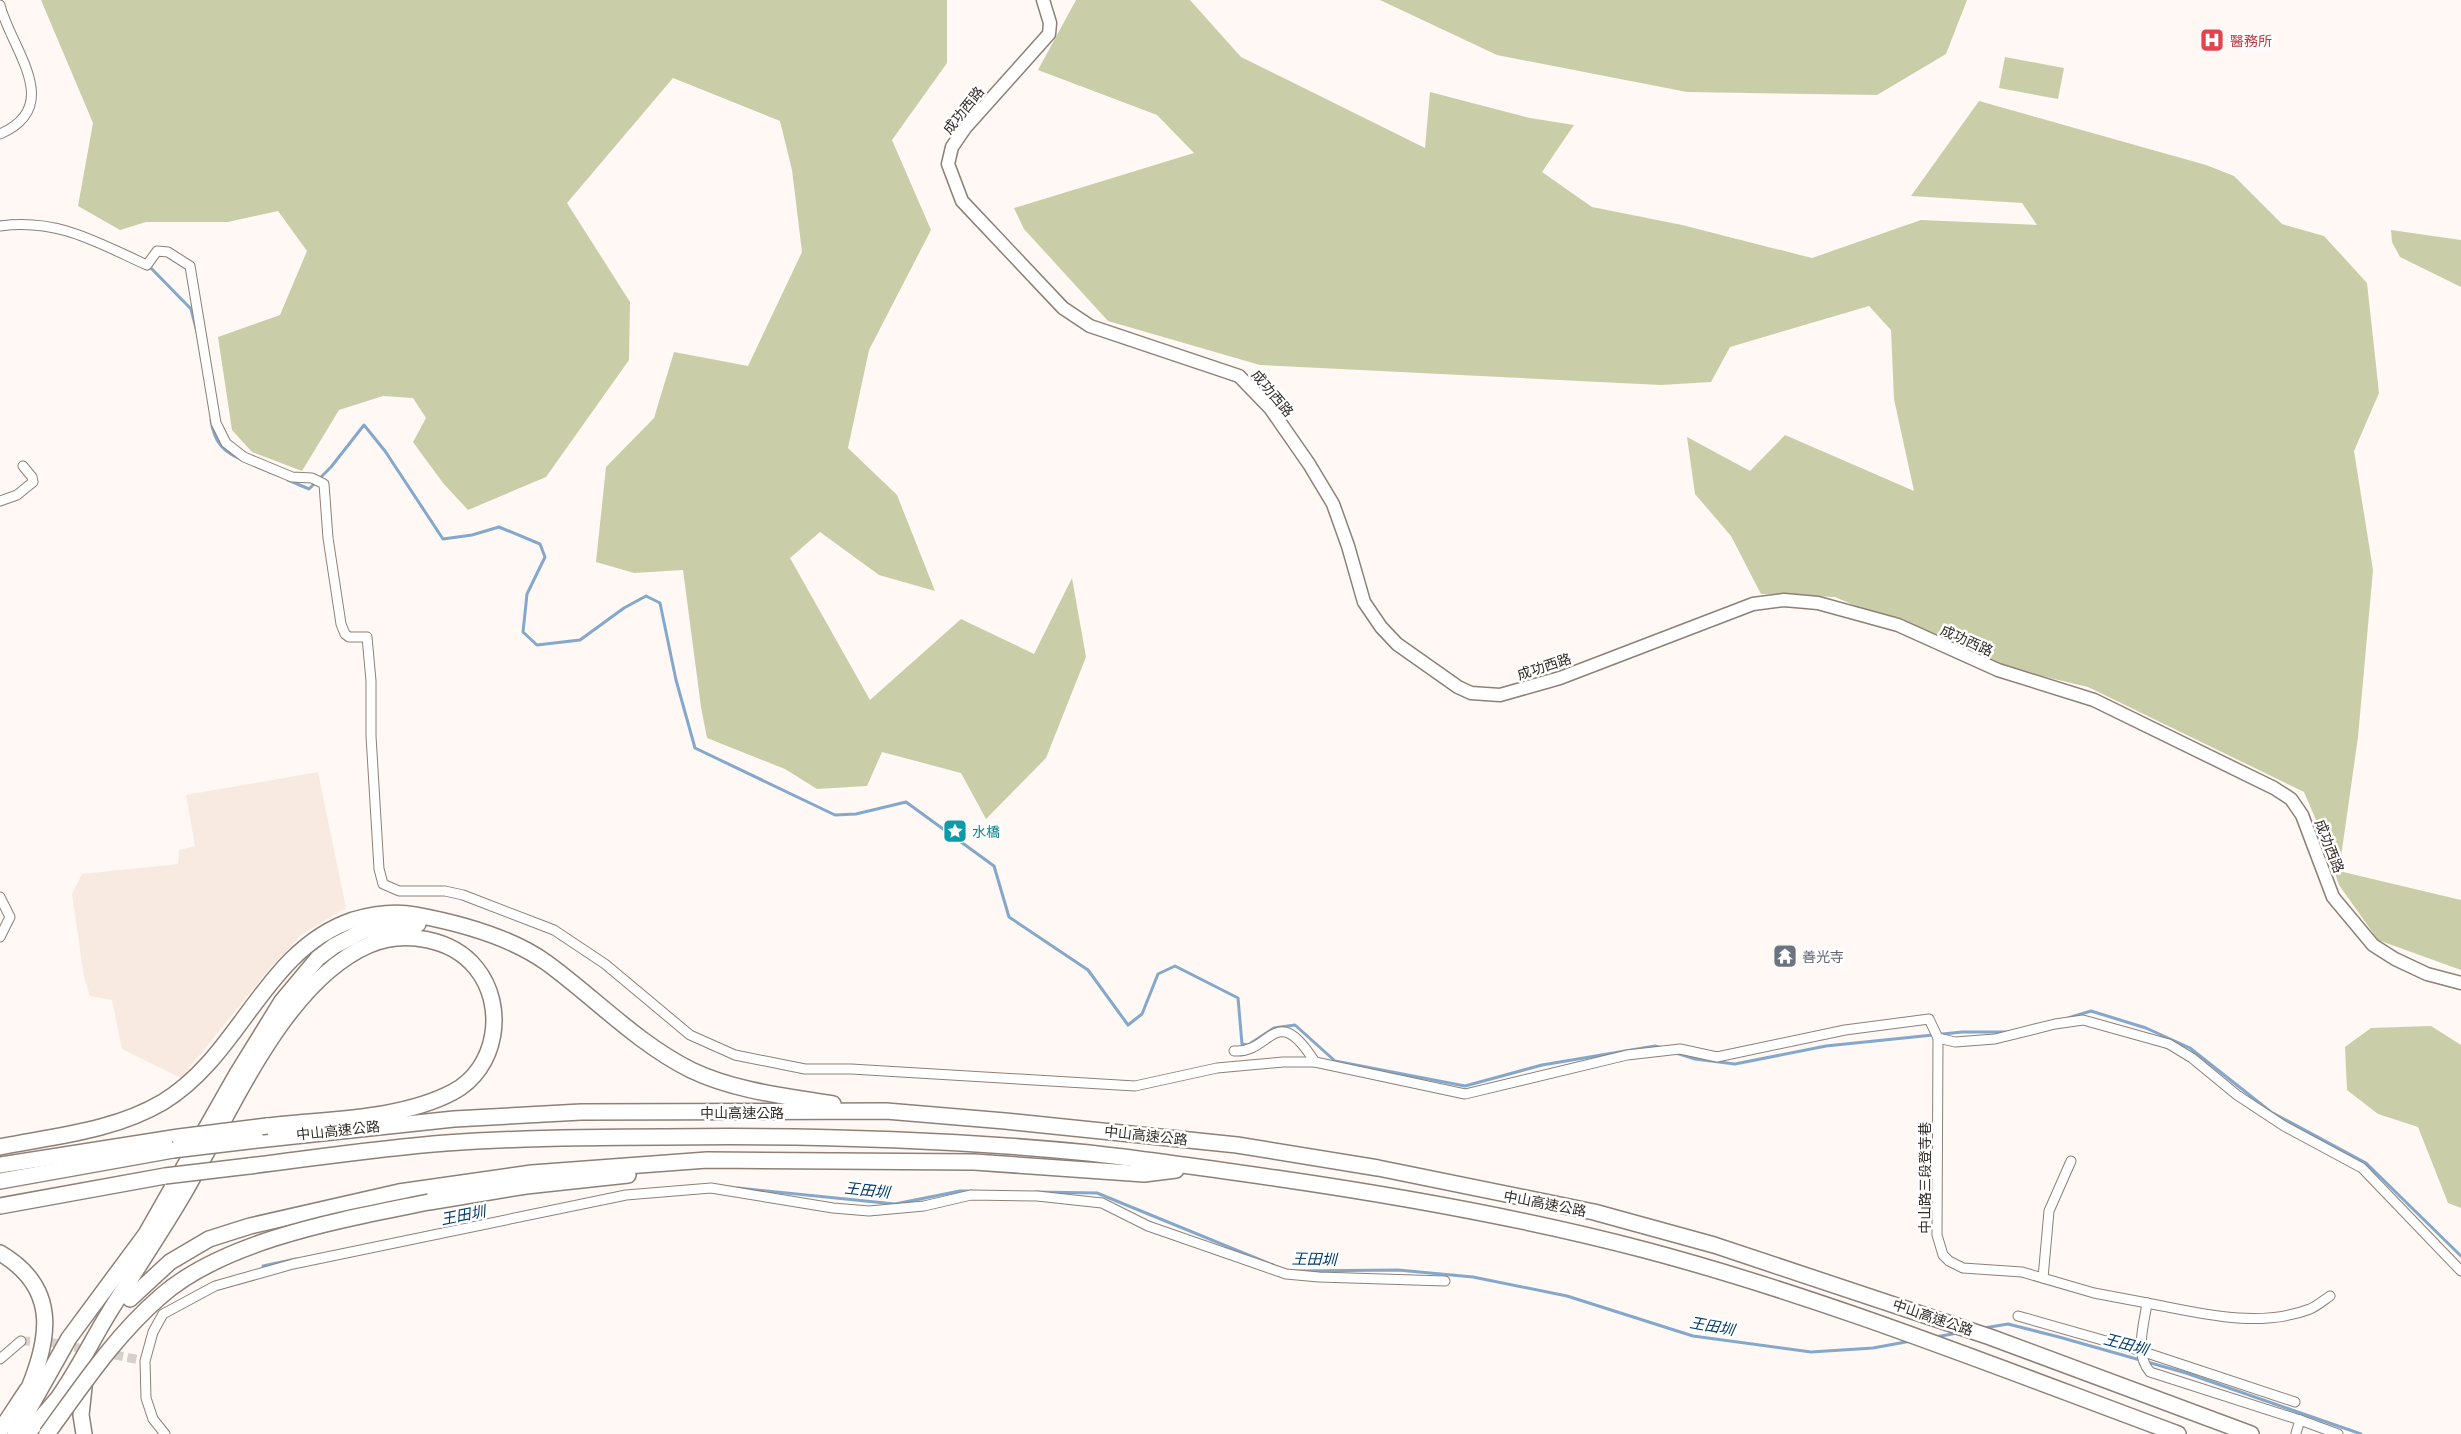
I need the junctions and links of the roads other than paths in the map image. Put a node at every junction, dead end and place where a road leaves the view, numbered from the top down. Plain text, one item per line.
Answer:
1 (1043, 0) edge
2 (0, 5) edge
3 (0, 134) edge
4 (0, 226) edge
5 (23, 466) dead end
6 (0, 501) edge
7 (0, 897) edge
8 (452, 924) junction
9 (0, 937) edge
10 (2461, 983) edge
11 (1937, 1034) junction
12 (1234, 1051) dead end
13 (1315, 1062) junction
14 (886, 1111) junction
15 (176, 1144) junction
16 (0, 1147) edge
17 (801, 1160) junction
18 (2071, 1161) dead end
19 (1193, 1166) junction
20 (1, 1177) edge
21 (180, 1199) junction
22 (0, 1206) edge
23 (0, 1254) edge
24 (2461, 1271) edge
25 (2043, 1278) junction
26 (1444, 1281) dead end
27 (2330, 1296) dead end
28 (130, 1299) junction
29 (2147, 1303) junction
30 (2018, 1316) dead end
31 (20, 1341) tunnel mouth
32 (2141, 1351) junction
33 (0, 1359) edge
34 (32, 1382) junction
35 (2295, 1402) dead end
36 (2300, 1420) junction
37 (0, 1430) edge
38 (2296, 1433) edge
39 (10, 1434) edge
40 (15, 1434) edge
41 (27, 1434) edge
42 (47, 1434) edge
43 (84, 1434) edge
44 (165, 1434) edge
45 (2178, 1434) edge
46 (2250, 1434) edge
47 (2338, 1434) edge

1 - 10 street, 成功西路
2 - 3 street
4 - 13 street
5 - 6 street
7 - 9 street
8 - 14 highway
8 - 16 highway
8 - 40 highway
11 - 13 street
11 - 24 street
11 - 25 street, 中山路三段登寺巷
12 - 13 street
14 - 15 highway, 中山高速公路, bridge
14 - 46 highway, 中山高速公路
15 - 20 highway, 中山高速公路
15 - 21 highway, bridge
17 - 19 highway
17 - 28 highway
17 - 42 highway, bridge
18 - 25 street
19 - 22 highway, 中山高速公路, bridge
19 - 45 highway, 中山高速公路
21 - 28 highway
21 - 41 highway
23 - 34 highway
25 - 29 street, 中山路三段登寺巷
26 - 44 street
27 - 29 street, 中山路三段登寺巷
28 - 43 highway
29 - 32 street
30 - 32 street
31 - 33 street
32 - 35 street
32 - 36 street
34 - 37 highway
34 - 39 highway
36 - 38 street
36 - 47 street

